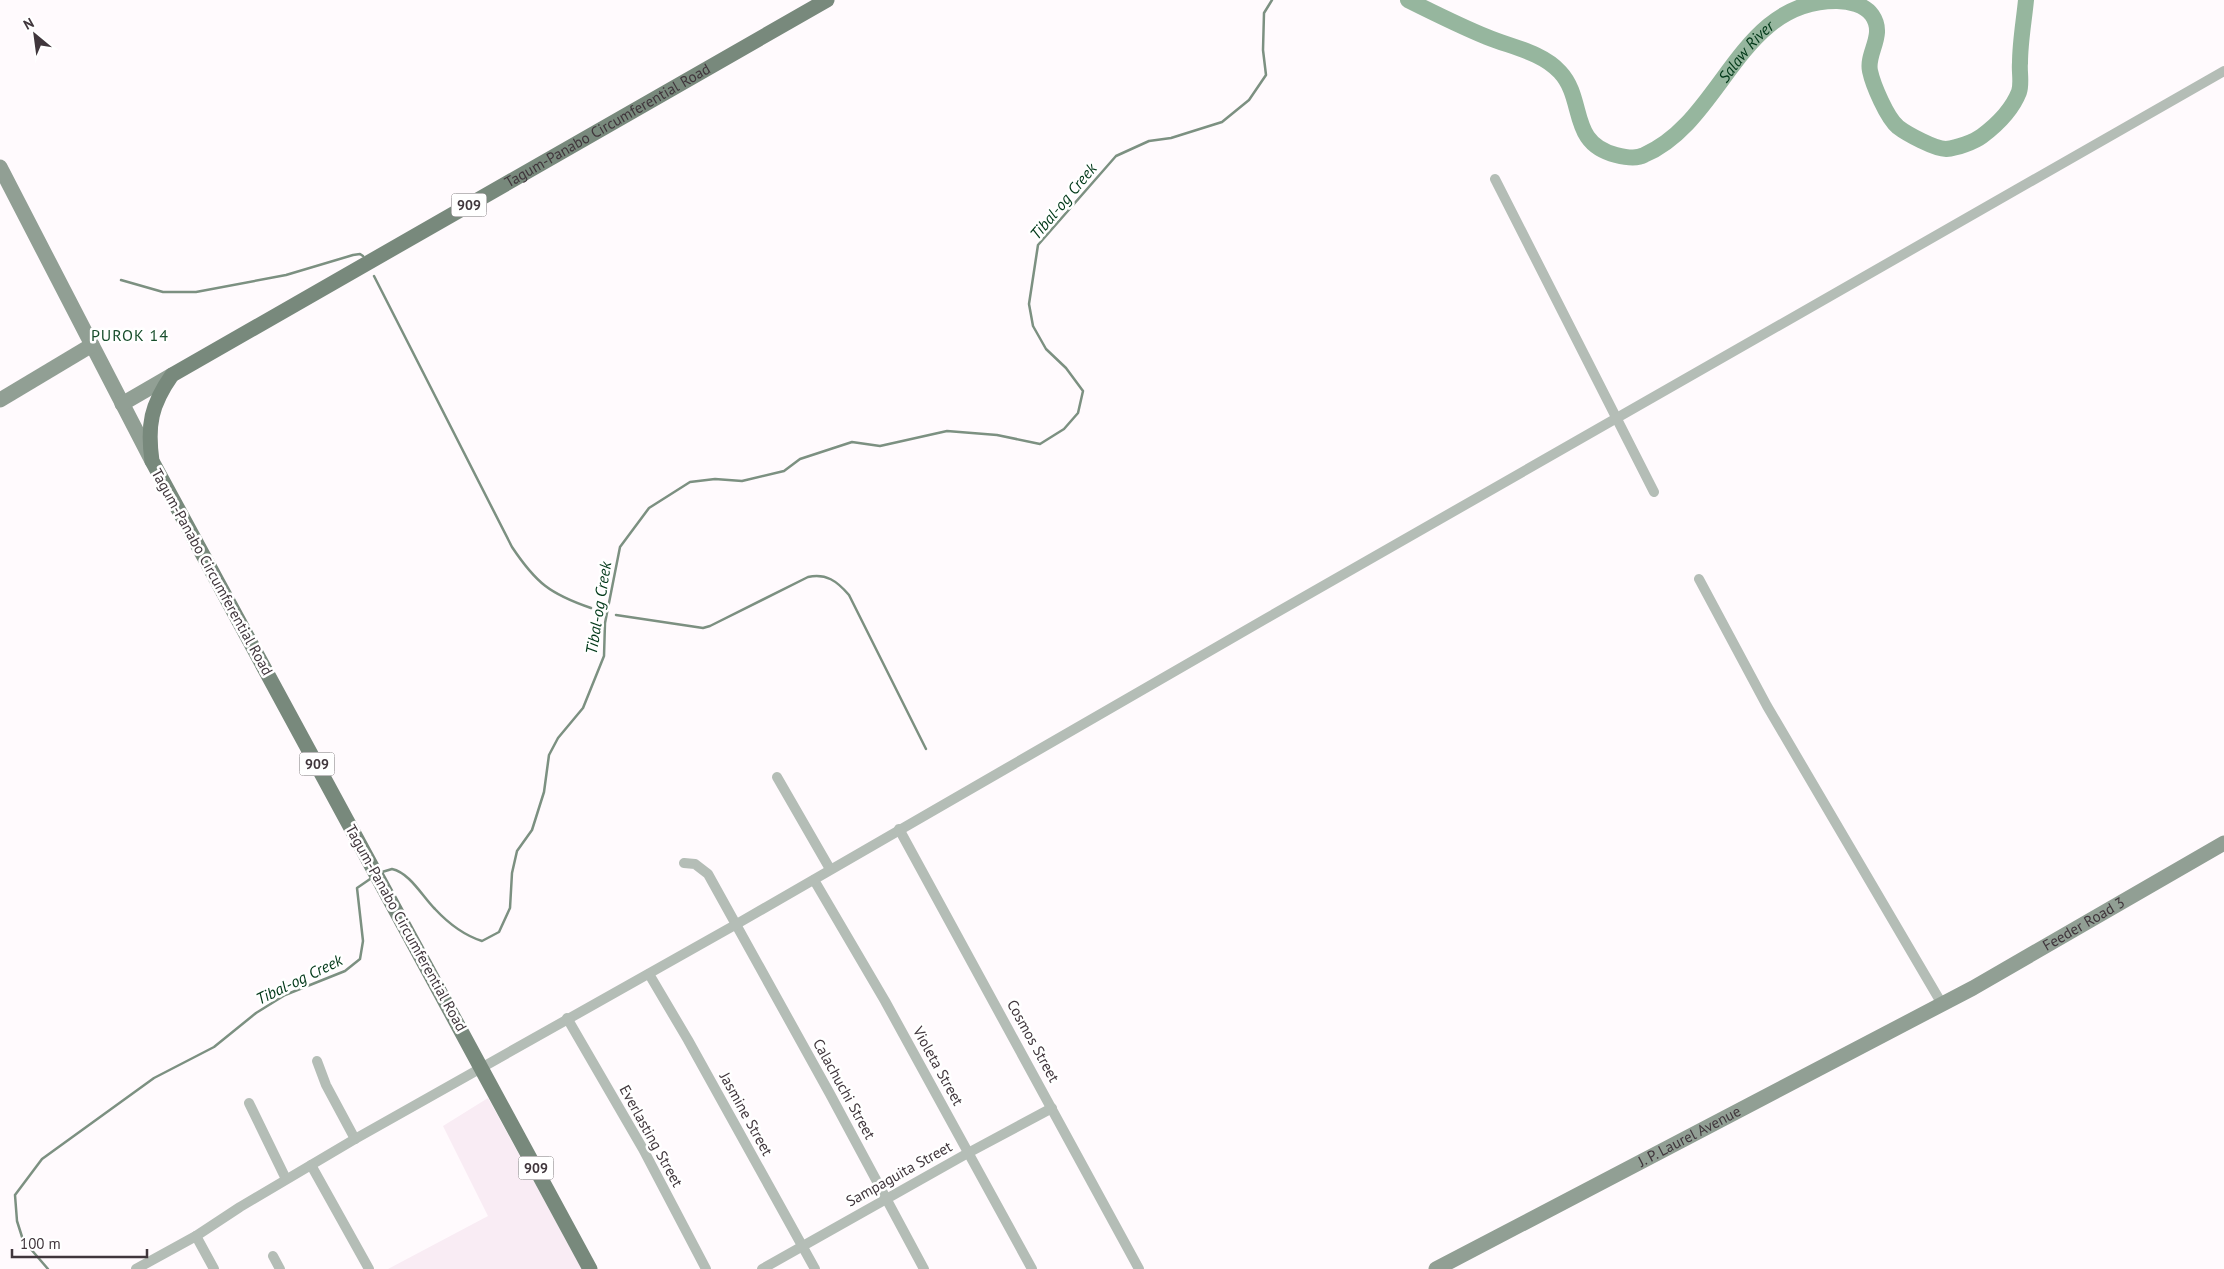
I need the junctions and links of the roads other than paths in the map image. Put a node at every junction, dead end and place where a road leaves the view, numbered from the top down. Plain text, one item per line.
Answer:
1 (827, 0) edge
2 (2224, 71) edge
3 (0, 167) edge
4 (1495, 179) dead end
5 (92, 345) junction
6 (172, 375) junction
7 (0, 400) edge
8 (122, 404) junction
9 (1617, 419) junction
10 (152, 461) junction
11 (1654, 492) dead end
12 (1699, 579) dead end
13 (777, 777) dead end
14 (899, 829) junction
15 (2224, 843) edge
16 (684, 863) dead end
17 (830, 869) junction
18 (814, 880) junction
19 (735, 926) junction
20 (649, 974) junction
21 (1942, 1004) junction
22 (568, 1018) junction
23 (317, 1060) dead end
24 (482, 1068) junction
25 (249, 1104) dead end
26 (1052, 1108) junction
27 (355, 1139) junction
28 (968, 1153) junction
29 (311, 1165) junction
30 (286, 1179) junction
31 (886, 1199) junction
32 (196, 1236) junction
33 (803, 1247) junction
34 (273, 1256) dead end
35 (139, 1268) edge
36 (214, 1269) edge
37 (280, 1269) edge
38 (369, 1269) edge
39 (590, 1269) edge
40 (706, 1269) edge
41 (762, 1269) edge
42 (815, 1269) edge
43 (924, 1269) edge
44 (1032, 1269) edge
45 (1139, 1269) edge
46 (1436, 1269) edge

1 - 6 main road, Tagum-Panabo Circumferential Road / 909
2 - 9 street
3 - 5 street
4 - 9 street
5 - 7 street
5 - 8 street
6 - 8 street
6 - 10 main road, Tagum-Panabo Circumferential Road / 909
8 - 10 street
9 - 11 street
9 - 14 street
10 - 24 main road, Tagum-Panabo Circumferential Road / 909
12 - 21 street
13 - 17 street
14 - 17 street
14 - 26 street, Cosmos Street
15 - 21 street, Feeder Road 3
16 - 19 street, Calachuchi Street
17 - 18 street
18 - 19 street
18 - 28 street, Violeta Street
19 - 20 street
19 - 31 street, Calachuchi Street
20 - 22 street
20 - 33 street, Jasmine Street
21 - 46 street, J. P. Laurel Avenue
22 - 24 street
22 - 40 street, Everlasting Street
23 - 27 street
24 - 27 street
24 - 39 main road, Tagum-Panabo Circumferential Road / 909
25 - 30 street
26 - 28 street, Sampaguita Street
26 - 45 street, Cosmos Street
27 - 29 street
28 - 31 street, Sampaguita Street
28 - 44 street, Violeta Street
29 - 30 street
29 - 38 street
30 - 32 street
31 - 33 street, Sampaguita Street
31 - 43 street, Calachuchi Street
32 - 35 street
32 - 36 street
33 - 41 street, Sampaguita Street
33 - 42 street, Jasmine Street
34 - 37 street

